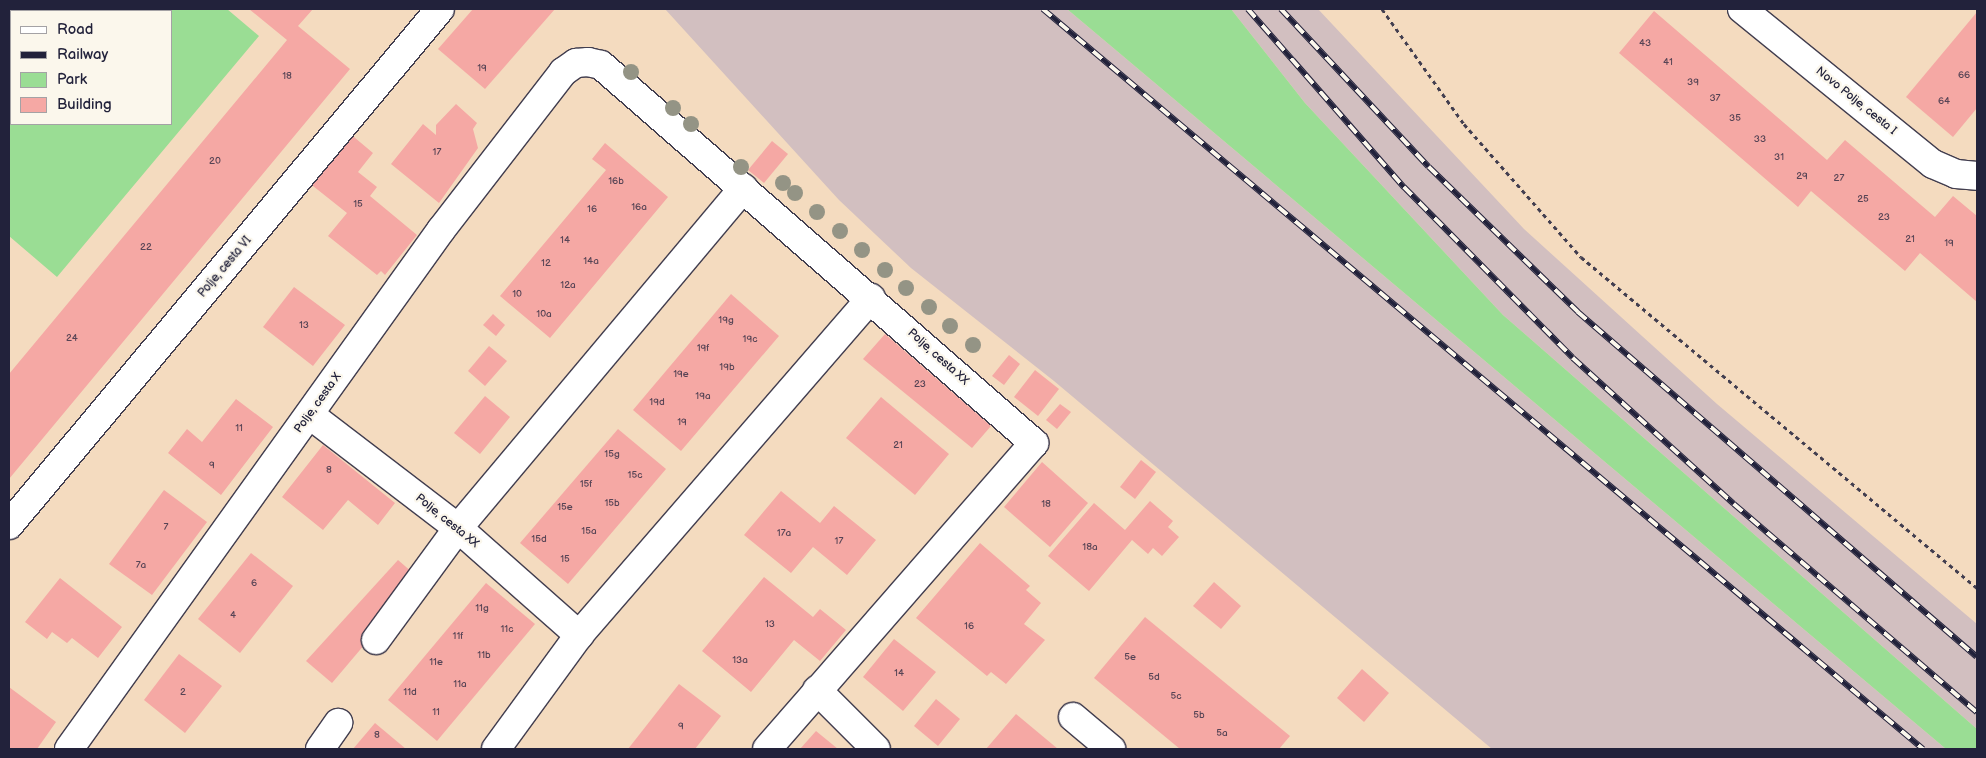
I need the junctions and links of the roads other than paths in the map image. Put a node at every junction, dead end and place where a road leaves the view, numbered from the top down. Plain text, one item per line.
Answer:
1 (440, 9) edge
2 (1742, 9) edge
3 (1977, 176) edge
4 (743, 188) junction
5 (871, 298) junction
6 (310, 415) junction
7 (9, 525) edge
8 (458, 528) junction
9 (579, 635) junction
10 (376, 640) dead end
11 (817, 690) junction
12 (1073, 717) dead end
13 (338, 723) dead end
14 (69, 749) edge
15 (320, 749) edge
16 (496, 749) edge
17 (767, 749) edge
18 (876, 749) edge
19 (1112, 749) edge

1 - 7 street, Polje, cesta VI
2 - 3 street, Novo Polje, cesta I
4 - 5 street
4 - 6 street, Polje, cesta X
4 - 8 street
5 - 9 street
5 - 11 street, Polje, cesta XX
6 - 8 street, Polje, cesta XX
6 - 14 street, Polje, cesta X
8 - 9 street, Polje, cesta XX
8 - 10 street
9 - 16 street
11 - 17 street, Polje, cesta XX
11 - 18 street
12 - 19 street
13 - 15 street

